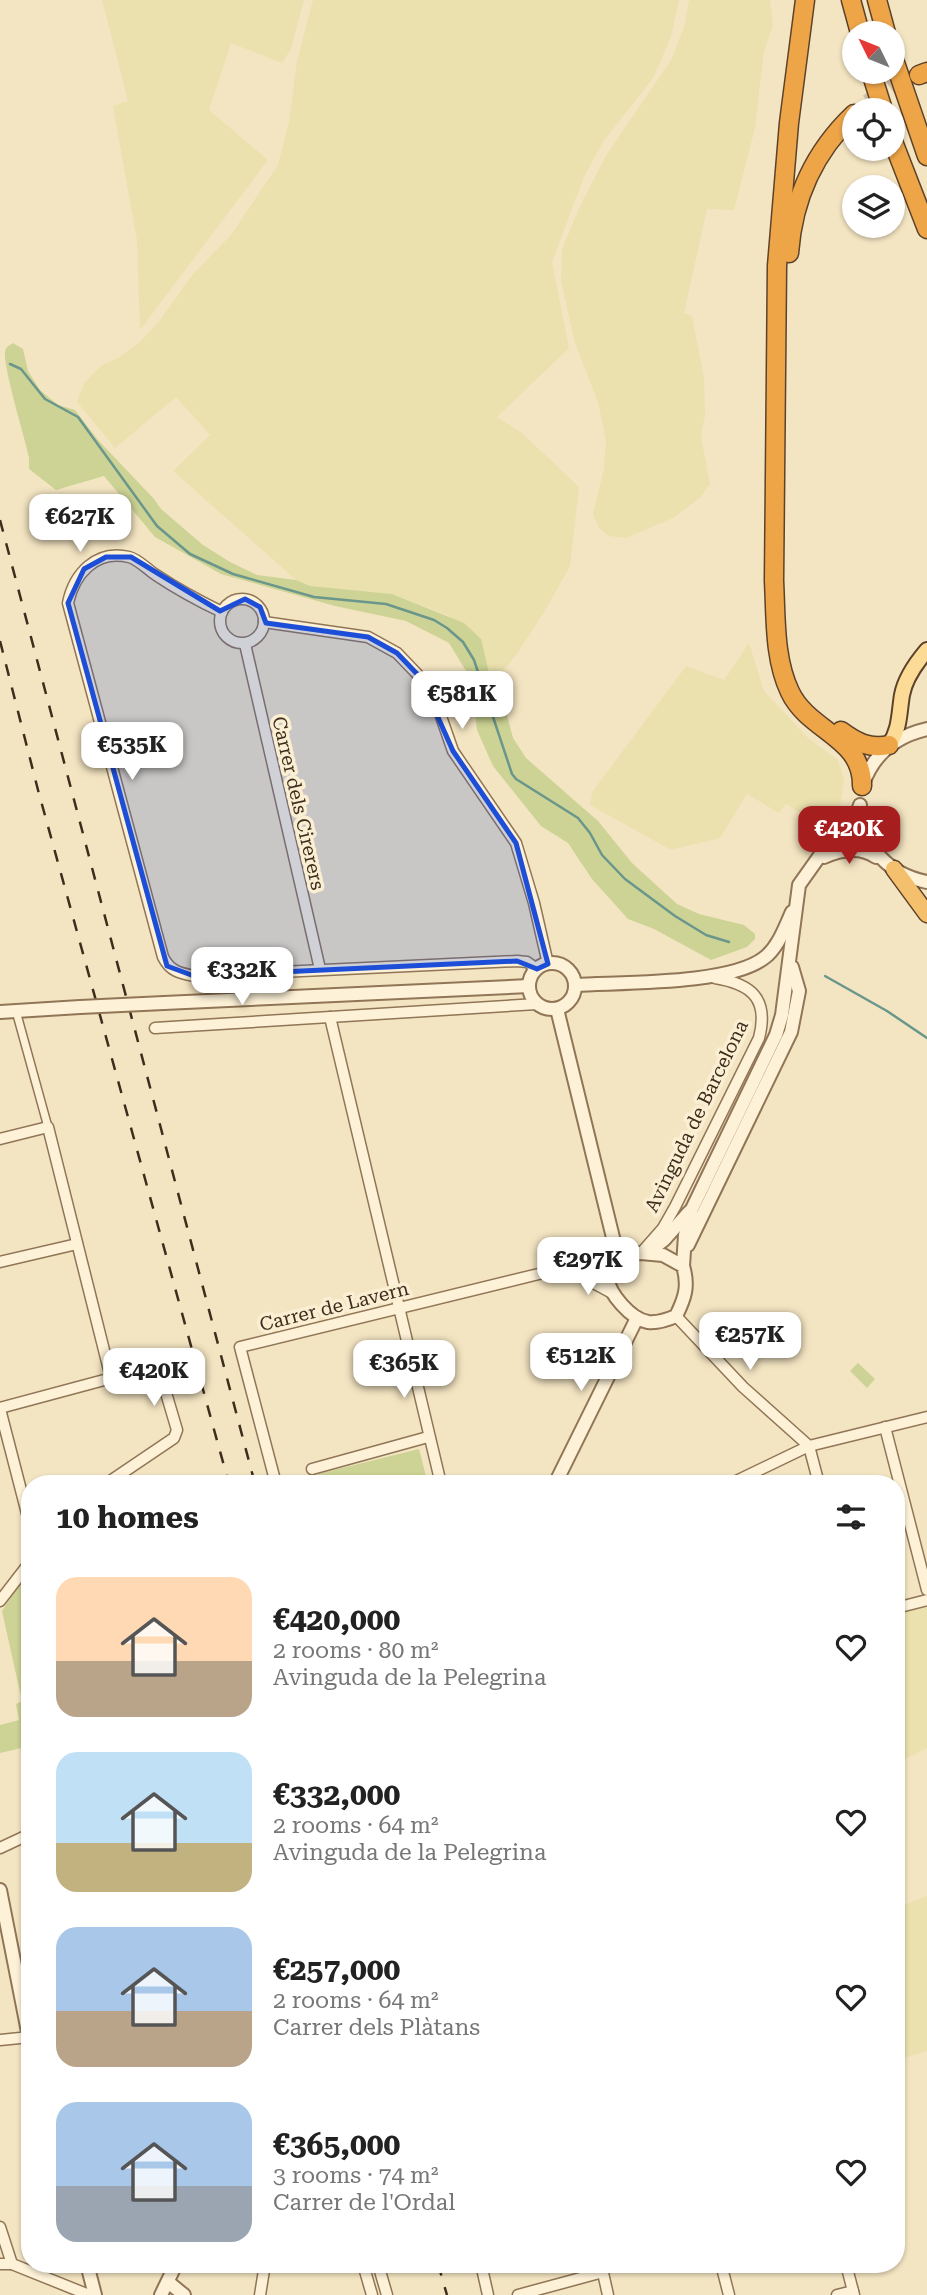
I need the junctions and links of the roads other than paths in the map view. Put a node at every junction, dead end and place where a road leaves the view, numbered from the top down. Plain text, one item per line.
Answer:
1 (805, 0) edge
2 (850, 0) edge
3 (877, 0) edge
4 (856, 21) edge
5 (883, 21) edge
6 (902, 84) edge
7 (912, 114) junction
8 (842, 130) edge
9 (927, 140) edge
10 (927, 156) edge
11 (901, 161) edge
12 (927, 229) edge
13 (222, 612) junction
14 (264, 622) junction
15 (245, 644) junction
16 (927, 650) edge
17 (927, 729) edge
18 (889, 745) junction
19 (862, 786) junction
20 (860, 805) junction
21 (812, 865) junction
22 (890, 866) junction
23 (927, 882) edge
24 (797, 903) junction
25 (927, 914) edge
26 (791, 963) junction
27 (543, 966) junction
28 (320, 970) junction
29 (711, 977) junction
30 (575, 985) junction
31 (529, 986) junction
32 (537, 1004) junction
33 (557, 1009) junction
34 (16, 1011) junction
35 (0, 1012) edge
36 (330, 1017) junction
37 (155, 1028) dead end
38 (48, 1127) junction
39 (0, 1139) edge
40 (692, 1209) junction
41 (78, 1244) junction
42 (644, 1253) junction
43 (614, 1260) junction
44 (0, 1262) edge
45 (683, 1264) junction
46 (575, 1273) junction
47 (615, 1294) junction
48 (399, 1309) junction
49 (676, 1316) junction
50 (637, 1318) junction
51 (111, 1378) junction
52 (0, 1408) edge
53 (927, 1417) edge
54 (885, 1427) junction
55 (428, 1437) junction
56 (809, 1446) junction
57 (312, 1469) dead end
58 (119, 1475) edge
59 (274, 1475) edge
60 (439, 1475) edge
61 (559, 1475) edge
62 (749, 1475) edge
63 (817, 1475) edge
64 (897, 1475) edge
65 (21, 1490) edge
66 (905, 1505) edge
67 (21, 1574) edge
68 (927, 1590) edge
69 (927, 1600) edge
70 (0, 1601) edge
71 (905, 1606) edge
72 (21, 1839) edge
73 (0, 1848) edge
74 (0, 1890) edge
75 (21, 1998) edge
76 (21, 2039) edge
77 (0, 2040) edge
78 (0, 2227) edge
79 (0, 2264) edge
80 (12, 2264) junction
81 (21, 2268) edge
82 (34, 2273) edge
83 (90, 2273) edge
84 (172, 2273) edge
85 (264, 2273) edge
86 (366, 2273) edge
87 (381, 2273) edge
88 (483, 2273) edge
89 (586, 2273) edge
90 (603, 2273) edge
91 (723, 2273) edge
92 (848, 2273) edge
93 (167, 2282) junction
94 (853, 2293) edge
95 (89, 2295) edge
96 (95, 2295) edge
97 (161, 2295) edge
98 (184, 2295) edge
99 (260, 2295) edge
100 (372, 2295) edge
101 (387, 2295) edge
102 (488, 2295) edge
103 (518, 2295) edge
104 (608, 2295) edge
105 (729, 2295) edge
106 (837, 2295) edge

1 - 19 highway
2 - 4 highway
3 - 5 highway
6 - 7 highway
7 - 9 highway
7 - 10 highway
8 - 18 highway
11 - 12 highway
13 - 14 street
13 - 15 street
13 - 28 street
14 - 15 street
14 - 27 street
15 - 28 street, Carrer dels Cirerers
16 - 18 main road
17 - 18 street
18 - 19 street
19 - 20 street
20 - 21 street
20 - 22 street
21 - 22 street
21 - 24 street
22 - 23 street
22 - 25 highway
24 - 26 street
24 - 29 street
26 - 40 street, Avinguda de Barcelona
26 - 45 street
27 - 28 street
27 - 30 street
27 - 31 street
29 - 30 street
29 - 42 street, Avinguda de Barcelona
30 - 33 street
31 - 32 street
31 - 34 street, bridge
32 - 33 street
32 - 36 street
33 - 43 street
34 - 35 street
34 - 38 street
36 - 37 street
36 - 48 street
38 - 39 street
38 - 41 street
40 - 42 street, Avinguda de Barcelona
40 - 45 street, Avinguda de Barcelona
41 - 44 street
41 - 51 street
42 - 43 street
42 - 45 street
43 - 46 street, Carrer de Lavern
43 - 47 street
45 - 49 street
46 - 47 street, Carrer de Lavern
46 - 48 street, Carrer de Lavern
47 - 50 street
48 - 55 street
48 - 59 street, Carrer de Lavern
49 - 50 street
49 - 56 street
50 - 61 street
51 - 52 street
51 - 58 street
52 - 65 street
53 - 54 street
54 - 56 street
54 - 64 street
55 - 57 street
55 - 60 street
56 - 62 street
56 - 63 street
66 - 68 street
67 - 70 street
69 - 71 street
72 - 73 street
74 - 75 street
76 - 77 street
78 - 80 street
79 - 80 street
80 - 81 street
82 - 95 street
83 - 96 street
84 - 93 street
85 - 99 street
86 - 100 street
87 - 101 street
88 - 102 street
89 - 103 street
90 - 104 street
91 - 105 street
92 - 94 street
93 - 97 street
93 - 98 street
94 - 106 street

